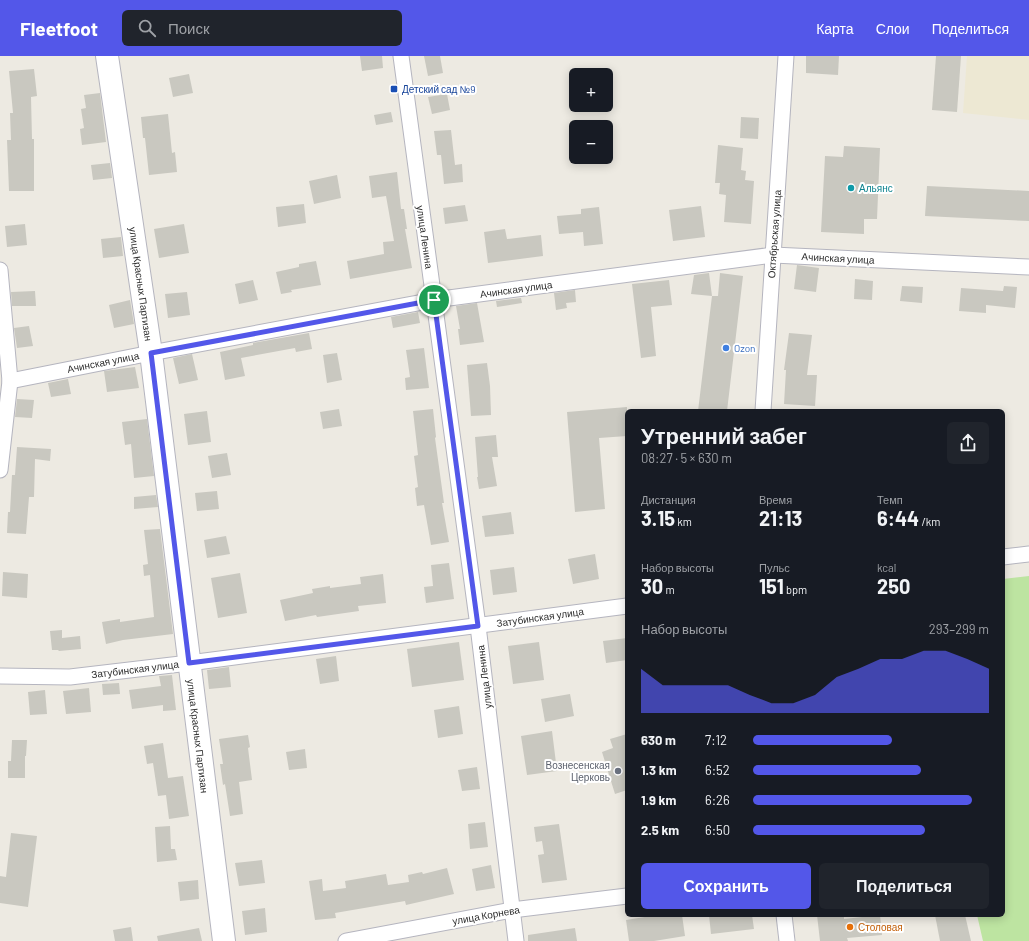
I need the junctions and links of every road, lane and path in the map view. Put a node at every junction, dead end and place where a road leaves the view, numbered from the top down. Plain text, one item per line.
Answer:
1 (107, 56) edge
2 (401, 56) edge
3 (786, 56) edge
4 (773, 255) junction
5 (1029, 267) edge
6 (0, 270) edge
7 (434, 300) junction
8 (151, 353) junction
9 (10, 381) junction
10 (763, 409) edge
11 (0, 470) edge
12 (1029, 554) edge
13 (1005, 557) edge
14 (625, 606) edge
15 (478, 626) junction
16 (189, 663) junction
17 (0, 676) edge
18 (625, 896) edge
19 (512, 910) junction
20 (784, 917) edge
21 (224, 941) edge
22 (346, 941) edge
23 (516, 941) edge
24 (787, 941) edge

1 - 8 main road, улица Красных Партизан
2 - 7 street, улица Ленина
3 - 4 street, Октябрьская улица
4 - 5 street, Ачинская улица
4 - 7 street, Ачинская улица
4 - 10 street, Октябрьская улица
6 - 9 street
7 - 8 street, Ачинская улица
7 - 15 street, улица Ленина
8 - 9 street, Ачинская улица
8 - 16 main road, улица Красных Партизан
9 - 11 street
12 - 13 street
14 - 15 street, Затубинская улица
15 - 16 street, Затубинская улица
15 - 19 street, улица Ленина
16 - 17 street, Затубинская улица
16 - 21 main road, улица Красных Партизан
18 - 19 street, улица Корнева
19 - 22 street, улица Корнева
19 - 23 street, улица Ленина
20 - 24 street

